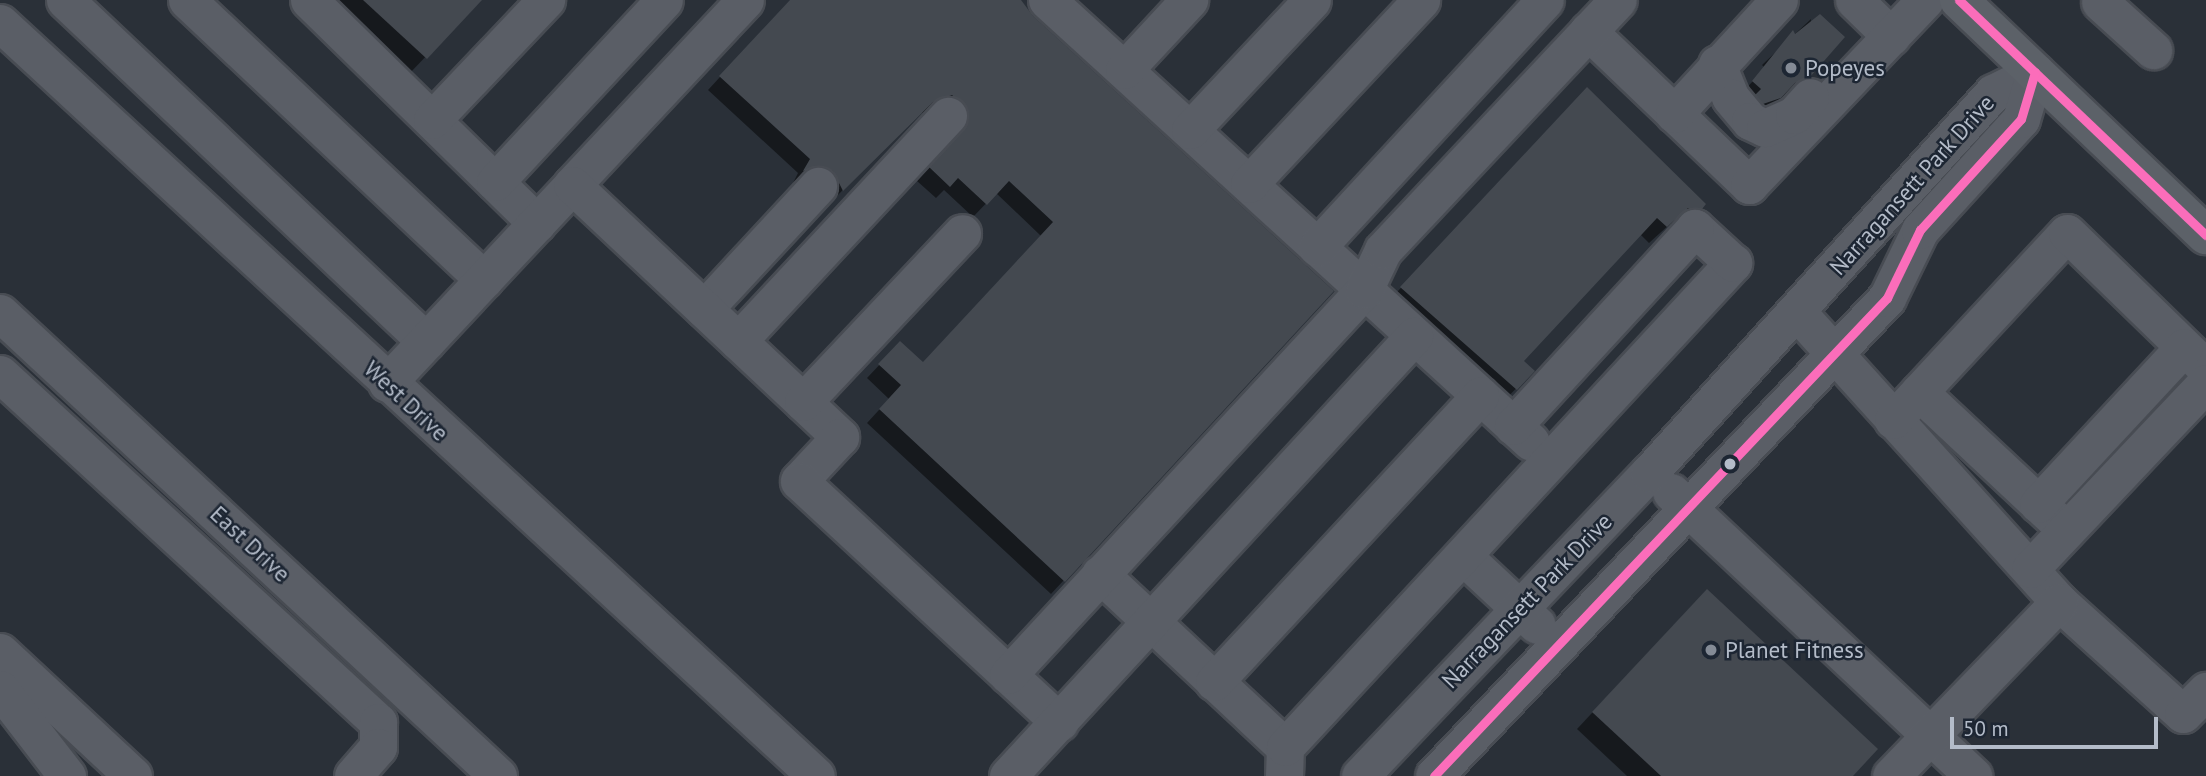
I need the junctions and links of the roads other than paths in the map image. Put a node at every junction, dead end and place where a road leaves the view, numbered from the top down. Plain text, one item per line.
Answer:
1 (65, 0) edge
2 (187, 0) edge
3 (309, 0) edge
4 (546, 0) edge
5 (664, 0) edge
6 (745, 0) edge
7 (1189, 0) edge
8 (1312, 0) edge
9 (1421, 0) edge
10 (1545, 0) edge
11 (1618, 0) edge
12 (1780, 0) edge
13 (1854, 0) edge
14 (1925, 0) edge
15 (1959, 0) edge
16 (2100, 2) edge
17 (1064, 5) edge
18 (0, 23) edge
19 (1585, 35) junction
20 (1885, 43) junction
21 (2153, 50) dead end
22 (1124, 70) junction
23 (2035, 72) junction
24 (1721, 74) junction
25 (1674, 114) junction
26 (948, 116) dead end
27 (432, 120) junction
28 (1190, 130) junction
29 (495, 182) junction
30 (1249, 184) junction
31 (572, 185) junction
32 (818, 186) dead end
33 (537, 223) junction
34 (962, 233) dead end
35 (2206, 234) edge
36 (1317, 247) junction
37 (484, 280) junction
38 (1364, 290) junction
39 (704, 309) junction
40 (1797, 312) junction
41 (0, 313) edge
42 (1414, 335) junction
43 (426, 341) junction
44 (738, 341) junction
45 (1836, 352) junction
46 (2195, 357) edge
47 (0, 374) edge
48 (387, 383) junction
49 (2206, 383) edge
50 (1919, 392) junction
51 (1480, 396) junction
52 (803, 402) junction
53 (1893, 420) junction
54 (1513, 426) junction
55 (1552, 461) junction
56 (1649, 473) junction
57 (2038, 504) junction
58 (1688, 508) junction
59 (2066, 530) junction
60 (1463, 556) junction
61 (2030, 569) junction
62 (1100, 574) junction
63 (2059, 602) junction
64 (1519, 610) junction
65 (1150, 622) junction
66 (1559, 644) junction
67 (0, 652) edge
68 (1008, 674) junction
69 (1214, 682) junction
70 (0, 689) edge
71 (2206, 691) edge
72 (1059, 722) junction
73 (1929, 735) junction
74 (1284, 761) edge
75 (67, 776) edge
76 (133, 776) edge
77 (353, 776) edge
78 (498, 776) edge
79 (816, 776) edge
80 (1008, 776) edge
81 (1360, 776) edge
82 (1434, 776) edge
83 (1891, 776) edge
84 (1973, 776) edge

1 - 43 street
2 - 37 street
3 - 27 street
4 - 27 street
5 - 29 street
6 - 31 street
7 - 22 street
8 - 28 street
9 - 30 street
10 - 36 street
11 - 19 street
12 - 24 street
13 - 20 street
14 - 20 street
15 - 23 main road
16 - 21 street
17 - 22 street
18 - 48 street, West Drive
19 - 25 street
19 - 38 street
20 - 24 street
20 - 25 street
22 - 28 street
23 - 35 main road
23 - 40 street, Narragansett Park Drive
23 - 45 street, Narragansett Park Drive
24 - 25 street
26 - 44 street
27 - 29 street
28 - 30 street
29 - 33 street
30 - 36 street
31 - 33 street
31 - 39 street
32 - 39 street
33 - 37 street
34 - 52 street
36 - 38 street
37 - 43 street
38 - 42 street
38 - 62 street
39 - 44 street
40 - 45 street
40 - 56 street, Narragansett Park Drive
41 - 78 street, East Drive
42 - 51 street
42 - 65 street
43 - 48 street
44 - 52 street
45 - 53 street
45 - 58 street, Narragansett Park Drive
46 - 50 street
46 - 57 street
47 - 77 street
48 - 79 street, West Drive
49 - 59 street
50 - 53 street
50 - 57 street
51 - 54 street
51 - 69 street
52 - 68 street
53 - 61 street
54 - 55 street
54 - 55 street
55 - 60 street
56 - 58 street
56 - 64 street, Narragansett Park Drive
57 - 59 street
58 - 66 street, Narragansett Park Drive
58 - 73 street
59 - 61 street
60 - 64 street
60 - 74 street
61 - 63 street
62 - 65 street
62 - 68 street
63 - 71 street
63 - 73 street
64 - 66 street
64 - 81 street, Narragansett Park Drive
65 - 69 street
65 - 72 street
66 - 82 street, Narragansett Park Drive
67 - 76 street
68 - 72 street
69 - 74 street
70 - 75 street
72 - 80 street
73 - 83 street
73 - 84 street

